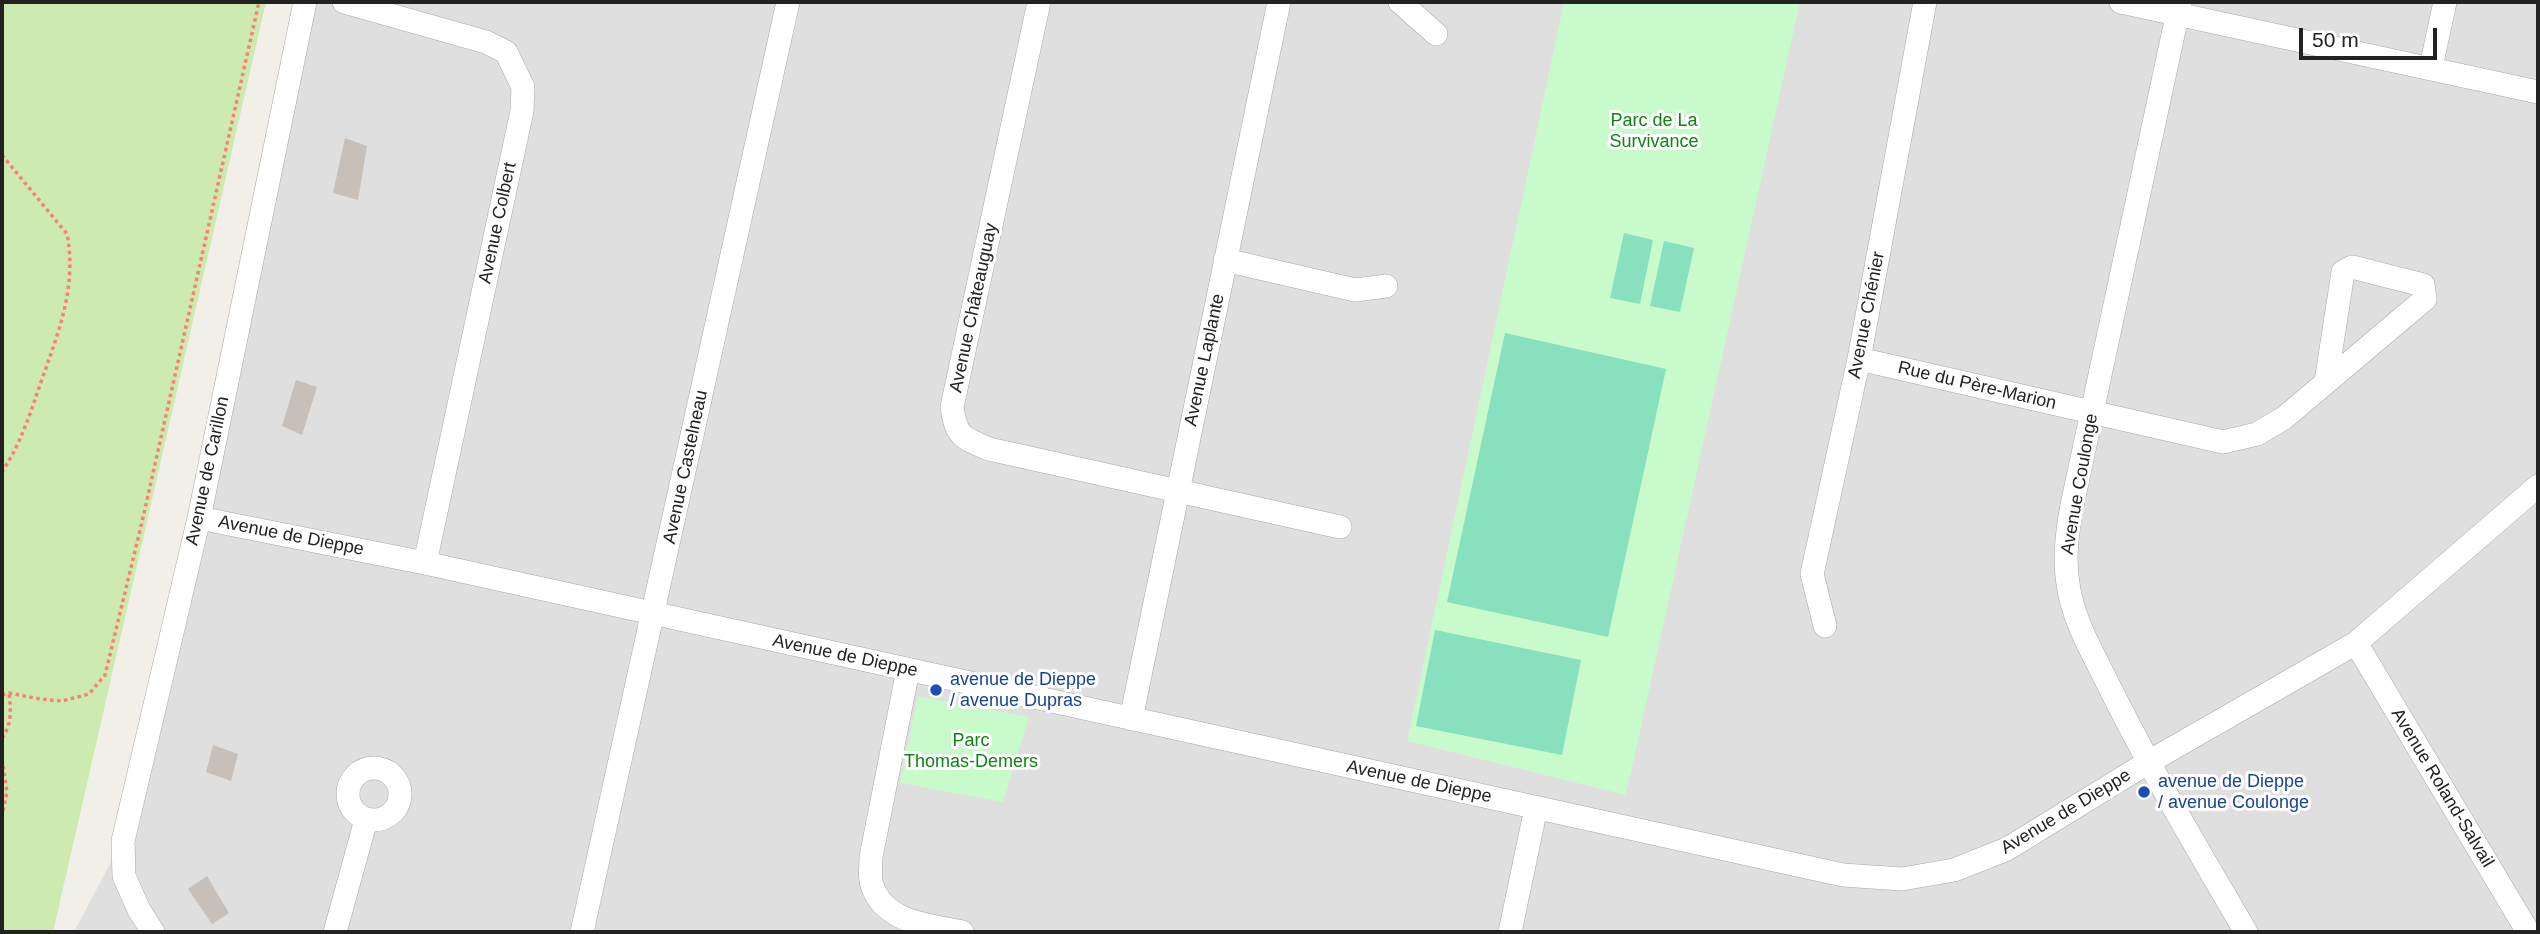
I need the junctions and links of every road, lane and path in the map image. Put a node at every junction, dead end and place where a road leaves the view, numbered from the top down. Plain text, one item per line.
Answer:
1 (259, 2) edge
2 (305, 2) edge
3 (344, 2) edge
4 (788, 2) edge
5 (1039, 2) edge
6 (1279, 2) edge
7 (1400, 2) edge
8 (1925, 2) edge
9 (2121, 2) edge
10 (2445, 2) edge
11 (2179, 7) edge
12 (1436, 34) dead end
13 (2431, 67) junction
14 (2538, 92) edge
15 (2, 155) edge
16 (1226, 260) junction
17 (1386, 286) dead end
18 (1859, 359) junction
19 (2326, 382) junction
20 (2092, 413) junction
21 (2, 472) edge
22 (2538, 486) edge
23 (1178, 492) junction
24 (199, 518) junction
25 (1340, 527) dead end
26 (425, 563) junction
27 (654, 614) junction
28 (1825, 626) dead end
29 (2356, 643) junction
30 (908, 670) junction
31 (9, 693) junction
32 (2, 695) edge
33 (1130, 719) junction
34 (2, 738) edge
35 (2, 759) edge
36 (2147, 763) junction
37 (1536, 808) junction
38 (2, 815) edge
39 (366, 820) dead end
40 (153, 932) edge
41 (335, 932) edge
42 (582, 932) edge
43 (962, 932) edge
44 (1510, 932) edge
45 (2246, 932) edge
46 (2528, 932) edge

1 - 31 path
2 - 24 street, Avenue de Carillon
3 - 26 street, Avenue Colbert
4 - 27 street, Avenue Castelneau
5 - 23 street, Avenue Châteauguay
6 - 16 street, Avenue Laplante
7 - 12 street
8 - 18 street, Avenue Chénier
9 - 11 street
10 - 13 street
11 - 13 street
11 - 20 street, Avenue Coulonge
13 - 14 street
15 - 21 path
16 - 17 street
16 - 23 street, Avenue Laplante
18 - 20 street, Rue du Père-Marion
18 - 28 street, Avenue Chénier
19 - 19 street, Rue du Père-Marion
19 - 20 street, Rue du Père-Marion
20 - 36 street, Avenue Coulonge
22 - 29 street, Avenue de Dieppe
23 - 25 street, Avenue Châteauguay
23 - 33 street, Avenue Laplante
24 - 26 street, Avenue de Dieppe
24 - 40 street, Avenue de Carillon
26 - 27 street, Avenue de Dieppe
27 - 30 street, Avenue de Dieppe
27 - 42 street, Avenue Castelneau
29 - 36 street, Avenue de Dieppe
29 - 46 street, Avenue Roland-Salvail
30 - 33 street, Avenue de Dieppe
30 - 43 street
31 - 32 path
31 - 34 path
33 - 37 street, Avenue de Dieppe
35 - 38 path
36 - 37 street, Avenue de Dieppe
36 - 45 street, Avenue Coulonge
37 - 44 street
39 - 41 street

